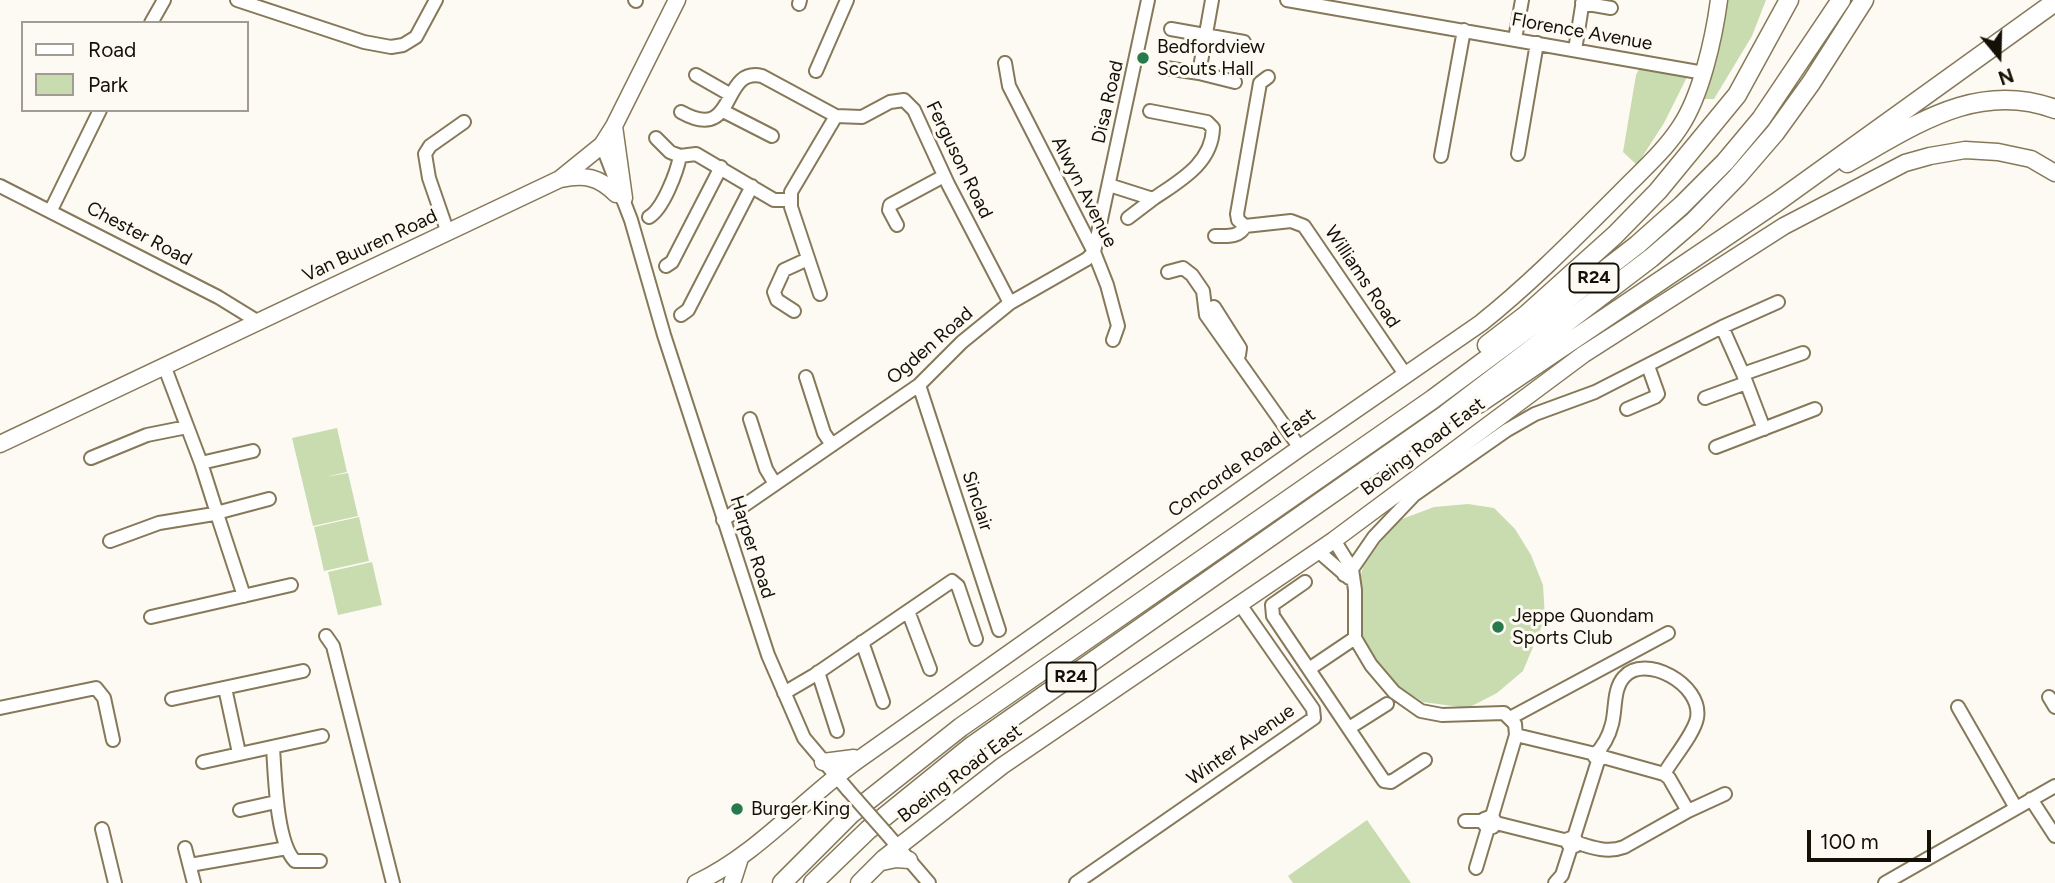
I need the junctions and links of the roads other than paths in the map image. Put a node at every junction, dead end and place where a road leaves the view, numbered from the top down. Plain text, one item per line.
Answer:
1 (164, 0) edge
2 (436, 0) edge
3 (677, 0) edge
4 (847, 0) edge
5 (1148, 0) edge
6 (1212, 0) edge
7 (1287, 0) edge
8 (1522, 0) edge
9 (1719, 0) edge
10 (1783, 0) edge
11 (1789, 0) edge
12 (1840, 0) edge
13 (1864, 0) edge
14 (241, 1) edge
15 (1583, 1) edge
16 (2055, 2) edge
17 (1611, 8) dead end
18 (151, 21) edge
19 (1171, 29) dead end
20 (1464, 30) junction
21 (1206, 33) junction
22 (1515, 39) junction
23 (1244, 42) dead end
24 (1537, 43) junction
25 (1575, 50) junction
26 (1759, 57) junction
27 (1005, 64) dead end
28 (1166, 68) dead end
29 (816, 71) dead end
30 (1199, 73) junction
31 (1704, 73) junction
32 (696, 75) dead end
33 (1268, 77) dead end
34 (1234, 82) dead end
35 (731, 94) junction
36 (2055, 109) edge
37 (723, 111) junction
38 (1150, 111) dead end
39 (99, 112) edge
40 (681, 112) dead end
41 (836, 116) junction
42 (464, 122) dead end
43 (614, 125) junction
44 (772, 136) dead end
45 (656, 138) dead end
46 (599, 148) junction
47 (1518, 154) dead end
48 (680, 156) junction
49 (1441, 156) dead end
50 (720, 167) junction
51 (2055, 173) edge
52 (944, 176) junction
53 (560, 179) junction
54 (1109, 185) junction
55 (0, 186) edge
56 (752, 187) junction
57 (620, 196) junction
58 (1153, 199) junction
59 (790, 200) junction
60 (1777, 202) junction
61 (51, 210) junction
62 (649, 217) dead end
63 (1128, 218) dead end
64 (897, 225) dead end
65 (1245, 226) junction
66 (448, 233) junction
67 (1215, 236) dead end
68 (1094, 252) junction
69 (808, 258) junction
70 (666, 266) dead end
71 (1168, 272) dead end
72 (820, 294) dead end
73 (1778, 302) dead end
74 (1010, 303) junction
75 (1214, 307) dead end
76 (794, 311) dead end
77 (681, 315) dead end
78 (257, 321) junction
79 (1722, 327) junction
80 (1113, 340) dead end
81 (1803, 353) dead end
82 (1237, 359) junction
83 (1648, 366) junction
84 (164, 368) junction
85 (1405, 374) junction
86 (806, 377) dead end
87 (1745, 379) junction
88 (919, 385) junction
89 (1704, 398) dead end
90 (1627, 409) dead end
91 (1815, 410) dead end
92 (750, 419) dead end
93 (187, 427) junction
94 (1763, 429) junction
95 (0, 444) edge
96 (832, 445) junction
97 (1716, 447) dead end
98 (1300, 448) junction
99 (253, 451) dead end
100 (91, 458) dead end
101 (201, 463) junction
102 (775, 484) junction
103 (1342, 488) junction
104 (1290, 497) junction
105 (269, 499) dead end
106 (217, 513) junction
107 (723, 520) junction
108 (1334, 540) junction
109 (110, 541) dead end
110 (1318, 551) junction
111 (1350, 575) junction
112 (1305, 582) dead end
113 (291, 585) dead end
114 (244, 596) junction
115 (1240, 603) junction
116 (908, 611) junction
117 (151, 617) dead end
118 (999, 630) dead end
119 (1668, 633) dead end
120 (326, 636) dead end
121 (1356, 638) junction
122 (976, 639) dead end
123 (862, 642) junction
124 (930, 668) dead end
125 (1309, 669) junction
126 (303, 670) dead end
127 (818, 672) junction
128 (225, 688) junction
129 (784, 693) junction
130 (172, 699) dead end
131 (883, 702) dead end
132 (1387, 704) dead end
133 (1958, 707) dead end
134 (0, 708) edge
135 (1510, 718) junction
136 (1349, 729) junction
137 (838, 731) dead end
138 (1516, 734) junction
139 (322, 736) dead end
140 (113, 740) dead end
141 (273, 748) junction
142 (239, 753) junction
143 (1599, 756) junction
144 (860, 758) junction
145 (1425, 760) dead end
146 (822, 761) junction
147 (204, 762) dead end
148 (1664, 774) junction
149 (843, 785) junction
150 (2055, 786) edge
151 (818, 792) junction
152 (1725, 794) dead end
153 (2031, 799) junction
154 (276, 802) junction
155 (2015, 808) junction
156 (240, 810) dead end
157 (1688, 811) junction
158 (1465, 821) dead end
159 (1490, 822) junction
160 (102, 829) dead end
161 (2055, 836) edge
162 (897, 841) junction
163 (1573, 842) junction
164 (185, 848) dead end
165 (287, 848) junction
166 (740, 858) junction
167 (320, 861) dead end
168 (190, 865) junction
169 (1476, 868) dead end
170 (115, 883) edge
171 (194, 883) edge
172 (393, 883) edge
173 (696, 883) edge
174 (732, 883) edge
175 (782, 883) edge
176 (813, 883) edge
177 (859, 883) edge
178 (929, 883) edge
179 (1076, 883) edge
180 (1555, 883) edge
181 (1885, 883) edge

1 - 18 street
2 - 14 street
3 - 43 main road, Van Buuren Road
4 - 29 street
5 - 54 street, Disa Road
6 - 21 street
7 - 20 street, Florence Avenue
8 - 22 street
9 - 31 main road, Concorde Road East
10 - 26 highway
11 - 26 highway
12 - 104 highway, R24
13 - 103 highway, R24
15 - 17 street
15 - 25 street
16 - 60 highway
19 - 21 street
20 - 22 street, Florence Avenue
20 - 49 street
21 - 23 street
21 - 30 street
22 - 24 street, Florence Avenue
24 - 25 street, Florence Avenue
24 - 47 street
25 - 31 street, Florence Avenue
26 - 104 highway
27 - 68 street, Alwyn Avenue
28 - 30 street
30 - 34 street
31 - 85 main road, Concorde Road East
32 - 35 street
33 - 65 street
35 - 37 street
35 - 41 street
36 - 60 highway
37 - 40 street
37 - 44 street
38 - 58 street
39 - 61 street
41 - 52 street, Ferguson Road
41 - 59 street
42 - 66 street
43 - 46 main road, Van Buuren Road
43 - 57 main road
45 - 48 street
46 - 53 main road, Van Buuren Road
46 - 57 street, Harper Road
48 - 50 street
48 - 62 street
50 - 56 street
50 - 70 street
51 - 108 main road, Boeing Road East
52 - 64 street
52 - 74 street, Ferguson Road
53 - 57 main road
53 - 66 main road, Van Buuren Road
54 - 58 street
54 - 68 street, Disa Road
55 - 61 street, Chester Road
56 - 59 street
56 - 77 street
57 - 107 street, Harper Road
58 - 63 street
59 - 69 street
60 - 103 highway
61 - 78 street, Chester Road
65 - 67 street
65 - 85 street, Williams Road
66 - 78 main road, Van Buuren Road
68 - 74 street, Ogden Road
68 - 80 street, Alwyn Avenue
69 - 72 street
69 - 76 street
71 - 82 street
73 - 79 street
74 - 88 street, Ogden Road
75 - 82 street
78 - 84 main road, Van Buuren Road
79 - 83 street
79 - 87 street
81 - 87 street
82 - 98 street
83 - 90 street
83 - 111 street
84 - 93 street
84 - 95 main road, Van Buuren Road
85 - 98 main road, Concorde Road East
86 - 96 street
87 - 89 street
87 - 94 street
88 - 96 street, Ogden Road
88 - 118 street, Sinclair
91 - 94 street
92 - 102 street
93 - 100 street
93 - 101 street
94 - 97 street
96 - 102 street, Ogden Road
98 - 144 main road, Concorde Road East
99 - 101 street
101 - 106 street
102 - 107 street, Ogden Road
103 - 176 highway, R24
104 - 175 highway, R24
105 - 106 street
106 - 109 street
106 - 114 street
107 - 129 street, Harper Road
108 - 110 main road, Boeing Road East
108 - 111 street
110 - 111 street
110 - 115 main road, Boeing Road East
111 - 121 street
112 - 125 street
113 - 114 street
114 - 117 street
115 - 162 main road, Boeing Road East
115 - 179 street, Winter Avenue
116 - 122 street
116 - 123 street
116 - 124 street
119 - 135 street
120 - 172 street
121 - 125 street
121 - 135 street
123 - 127 street
123 - 131 street
125 - 136 street
126 - 128 street
127 - 129 street
127 - 137 street
128 - 130 street
128 - 142 street
129 - 146 street, Harper Road
132 - 136 street
133 - 155 street
134 - 140 street
135 - 138 street
136 - 145 street
138 - 143 street
138 - 159 street
139 - 141 street
141 - 142 street
141 - 154 street
142 - 147 street
143 - 148 street
143 - 148 street
143 - 163 street
144 - 146 main road
144 - 149 main road, Concorde Road East
146 - 149 street, Harper Road
146 - 151 main road
148 - 157 street
149 - 151 main road, Concorde Road East
149 - 162 street, Harper Road, bridge
150 - 153 street
151 - 166 main road, Concorde Road East
152 - 157 street
153 - 155 street
153 - 161 street
154 - 156 street
154 - 165 street
155 - 181 street
157 - 163 street
158 - 159 street
159 - 163 street
159 - 169 street
160 - 170 street
162 - 177 main road, Boeing Road East
162 - 178 street, Harper Road
163 - 180 street
164 - 168 street
165 - 167 street
165 - 168 street
166 - 173 main road, Concorde Road East
166 - 174 main road
168 - 171 street

